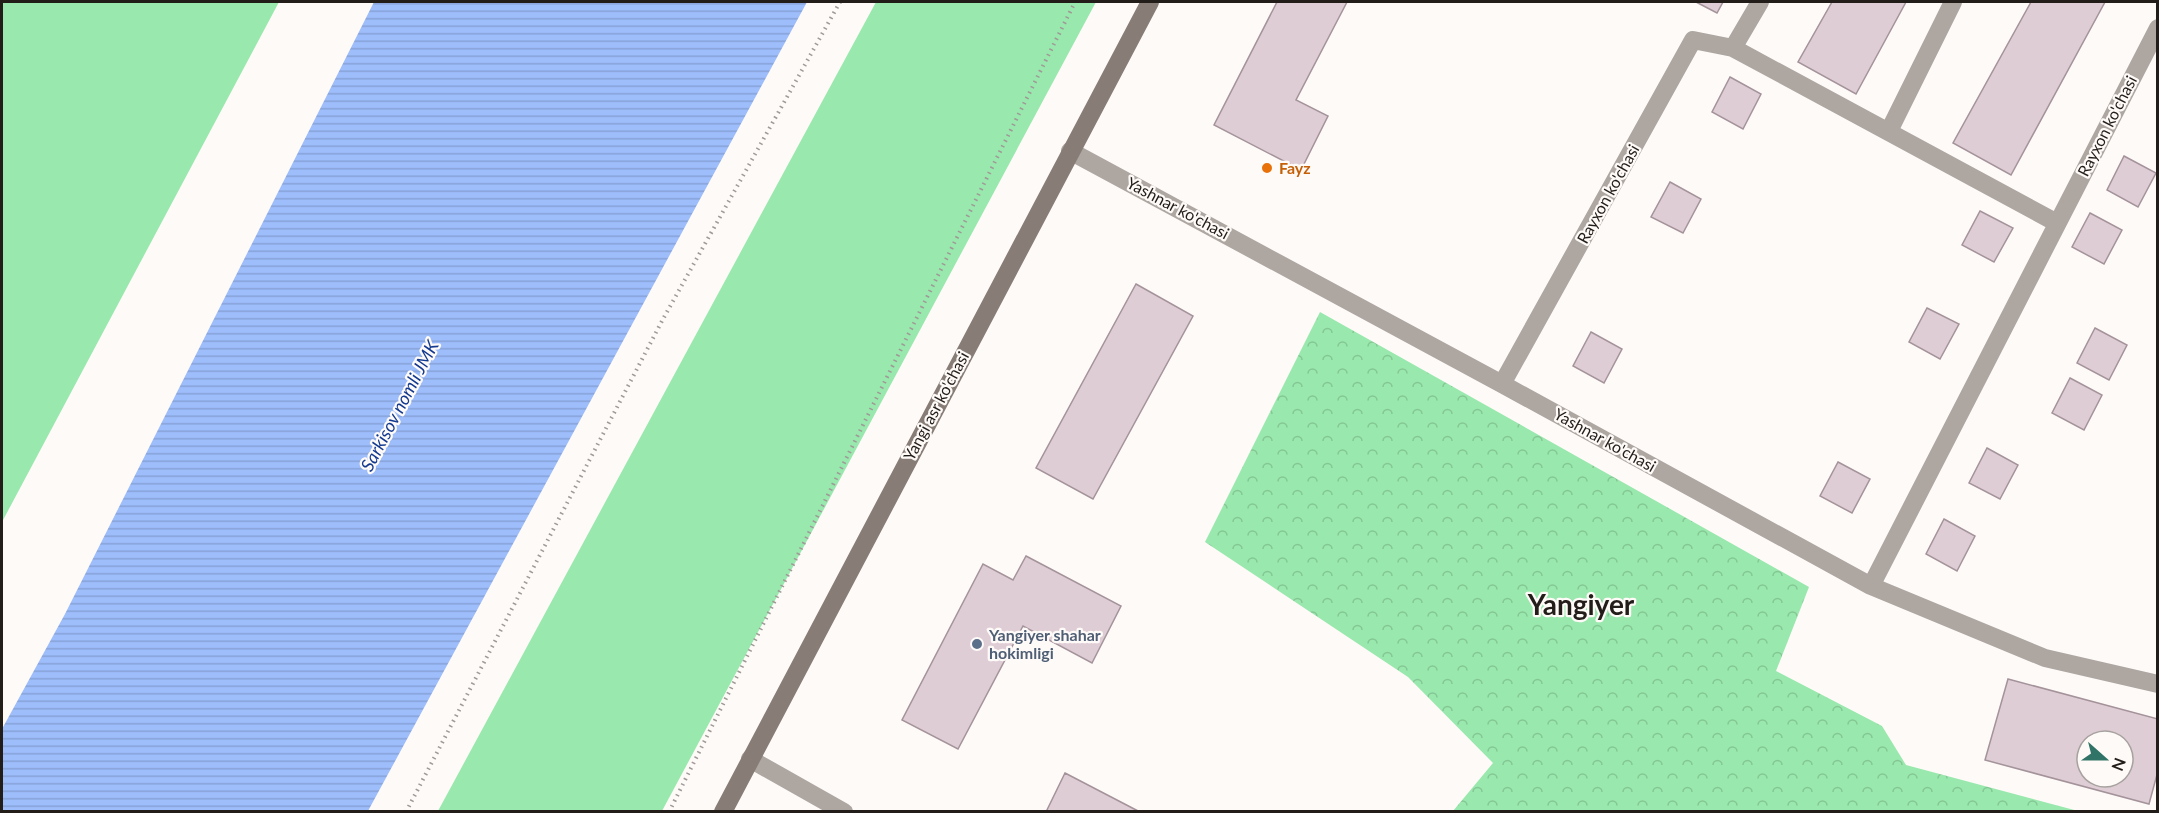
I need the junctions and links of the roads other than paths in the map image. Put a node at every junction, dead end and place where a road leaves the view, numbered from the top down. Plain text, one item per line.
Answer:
1 (1150, 2) edge
2 (1760, 2) edge
3 (1953, 2) edge
4 (2157, 28) edge
5 (1733, 48) junction
6 (1889, 131) junction
7 (1070, 151) junction
8 (2057, 223) junction
9 (1502, 384) junction
10 (1870, 586) junction
11 (2157, 684) edge
12 (750, 759) junction
13 (723, 812) edge
14 (844, 812) edge

1 - 7 street, Yangi asr ko'chasi
2 - 5 street
3 - 6 street
4 - 8 street, Rayxon ko'chasi
5 - 6 street, Rayxon ko'chasi
5 - 9 street, Rayxon ko'chasi
6 - 8 street, Rayxon ko'chasi
7 - 9 street, Yashnar ko'chasi
7 - 12 street, Yangi asr ko'chasi
8 - 10 street, Rayxon ko'chasi
9 - 10 street, Yashnar ko'chasi
10 - 11 street, Yashnar ko'chasi
12 - 13 street, Yangi asr ko'chasi
12 - 14 street

